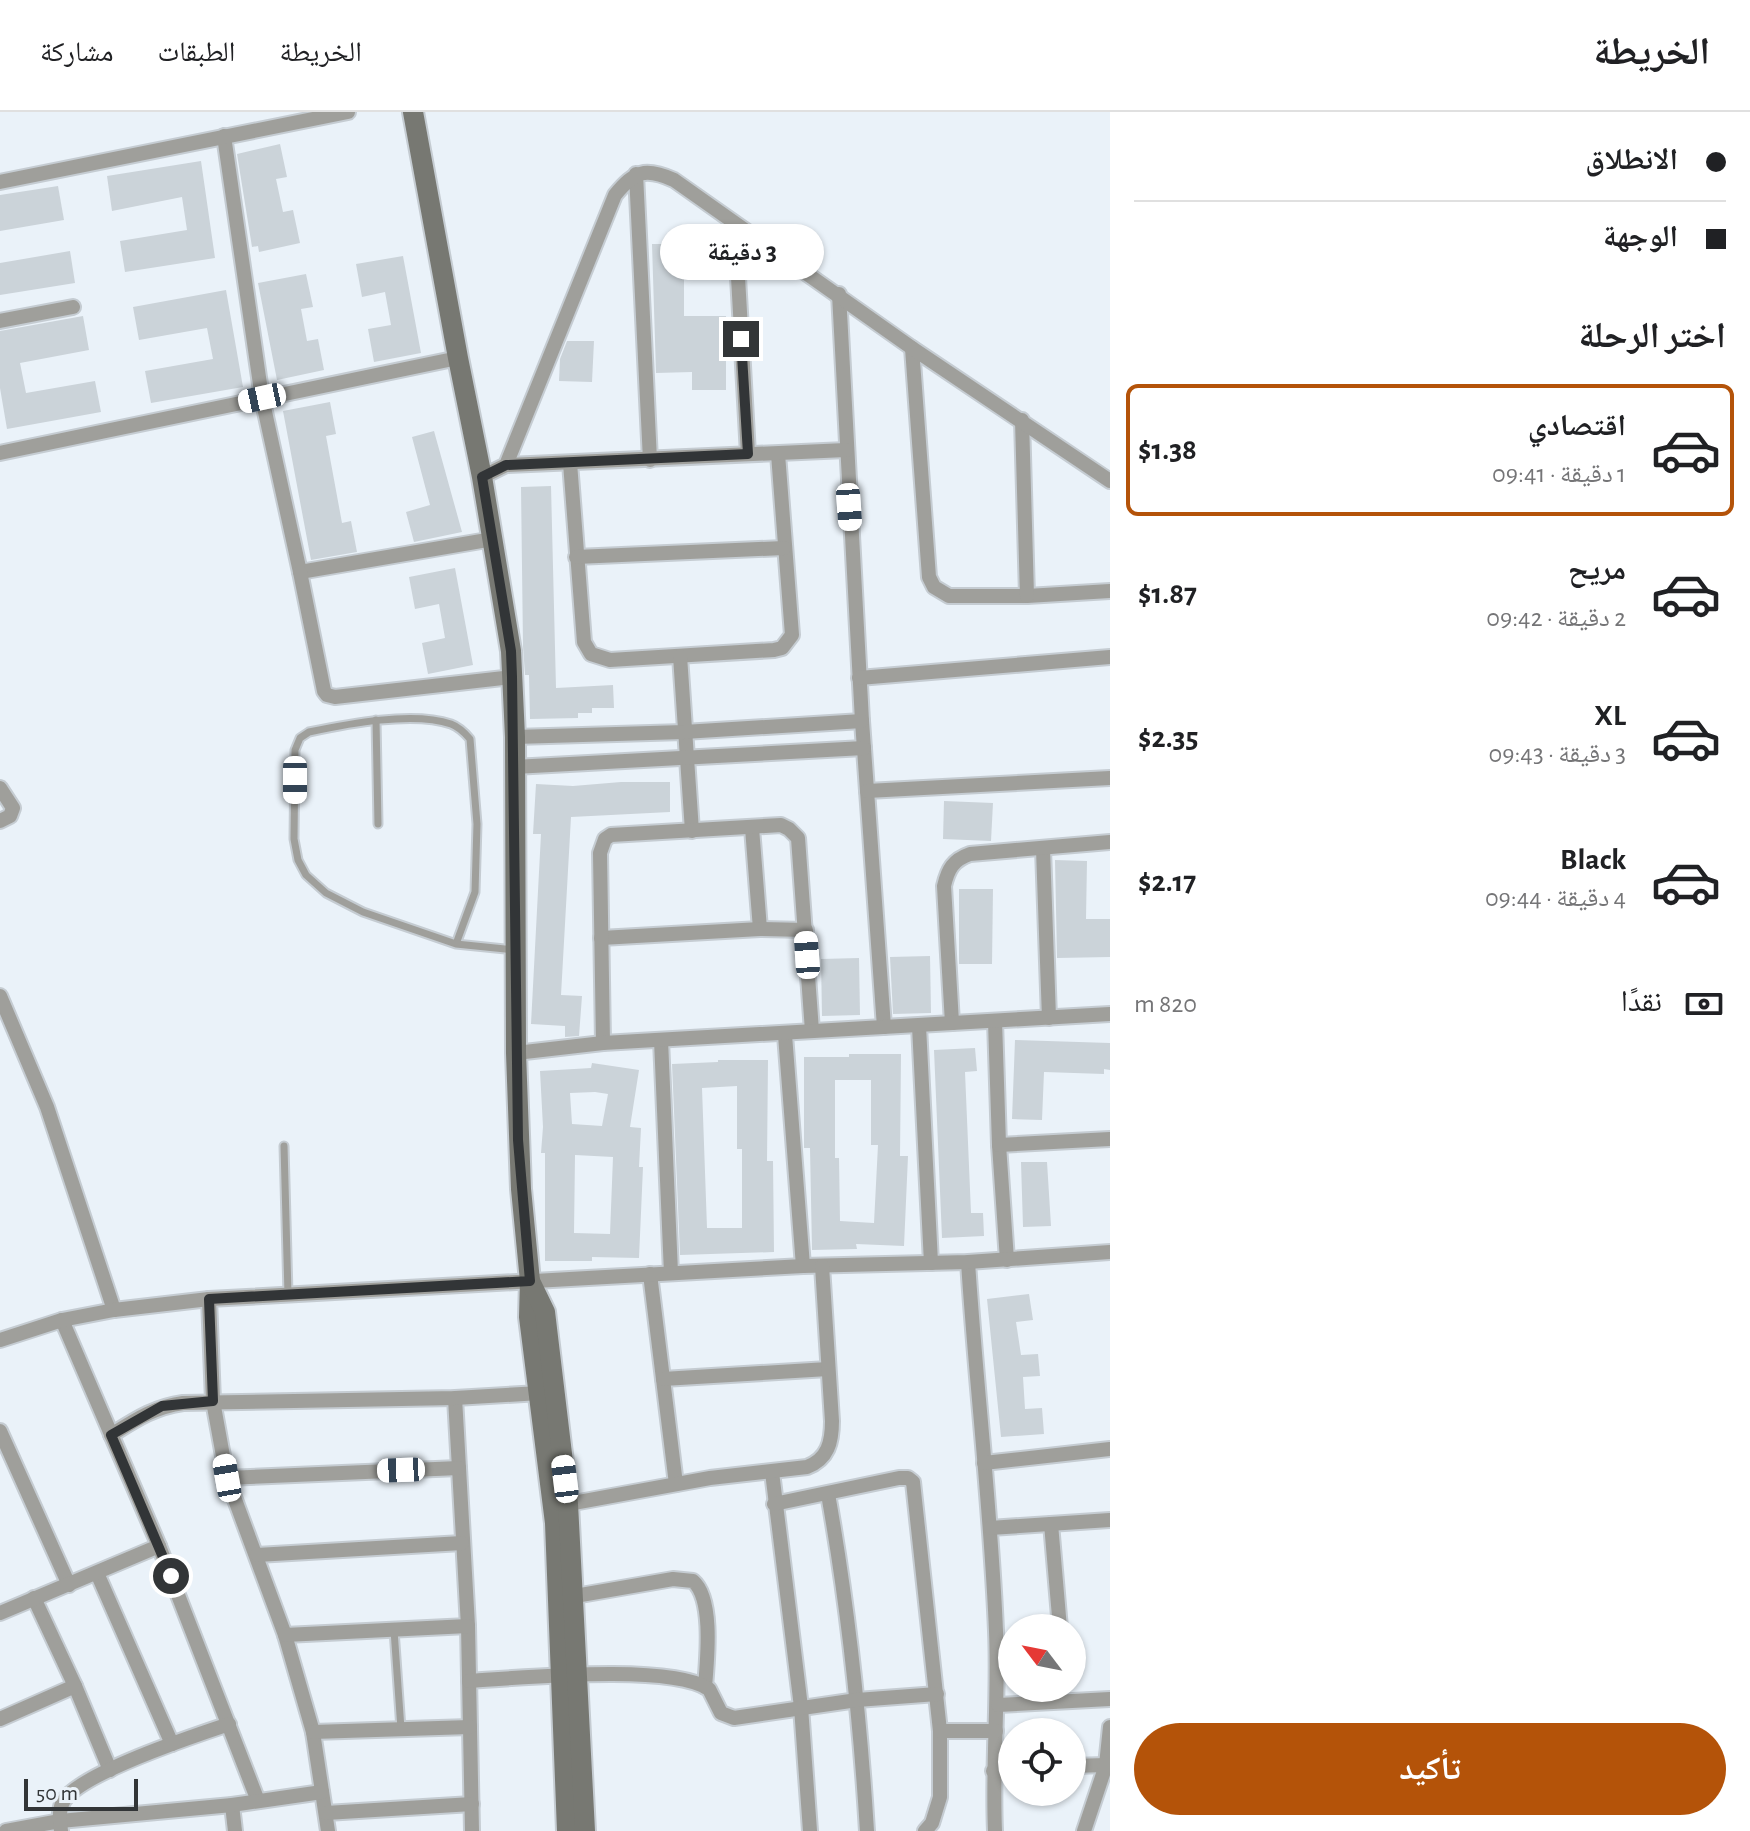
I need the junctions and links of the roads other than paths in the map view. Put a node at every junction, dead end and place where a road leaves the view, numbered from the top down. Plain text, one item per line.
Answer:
1 (348, 112) edge
2 (413, 112) edge
3 (224, 136) junction
4 (636, 174) junction
5 (0, 182) edge
6 (735, 224) junction
7 (839, 294) junction
8 (73, 307) dead end
9 (0, 321) edge
10 (912, 348) junction
11 (458, 358) junction
12 (262, 398) junction
13 (1022, 420) junction
14 (1, 450) edge
15 (846, 450) junction
16 (748, 454) junction
17 (778, 454) junction
18 (650, 460) junction
19 (570, 463) junction
20 (506, 465) junction
21 (482, 477) junction
22 (1110, 481) edge
23 (493, 539) junction
24 (784, 548) junction
25 (576, 557) junction
26 (300, 572) junction
27 (1110, 591) edge
28 (1027, 596) junction
29 (680, 656) junction
30 (1110, 657) edge
31 (512, 677) junction
32 (859, 678) junction
33 (376, 720) junction
34 (862, 721) junction
35 (684, 732) junction
36 (515, 737) junction
37 (864, 748) junction
38 (686, 758) junction
39 (514, 767) junction
40 (1110, 778) edge
41 (0, 788) edge
42 (867, 791) junction
43 (0, 821) edge
44 (378, 824) dead end
45 (752, 828) junction
46 (692, 831) junction
47 (1110, 842) edge
48 (1043, 849) junction
49 (760, 929) junction
50 (806, 930) junction
51 (601, 938) junction
52 (456, 944) junction
53 (516, 950) junction
54 (0, 996) edge
55 (1110, 1014) edge
56 (1049, 1018) junction
57 (995, 1021) junction
58 (952, 1023) junction
59 (919, 1026) junction
60 (884, 1027) junction
61 (812, 1031) junction
62 (785, 1035) junction
63 (661, 1040) junction
64 (603, 1043) junction
65 (516, 1053) junction
66 (1110, 1139) edge
67 (999, 1145) junction
68 (284, 1146) dead end
69 (1110, 1252) edge
70 (1007, 1260) junction
71 (968, 1262) junction
72 (931, 1263) junction
73 (803, 1266) junction
74 (822, 1266) junction
75 (671, 1273) junction
76 (650, 1274) junction
77 (530, 1281) junction
78 (288, 1294) junction
79 (209, 1299) junction
80 (114, 1310) junction
81 (62, 1320) junction
82 (0, 1340) edge
83 (828, 1369) junction
84 (663, 1379) junction
85 (540, 1393) junction
86 (455, 1398) junction
87 (213, 1401) junction
88 (0, 1431) edge
89 (111, 1435) junction
90 (1110, 1449) edge
91 (5, 1460) edge
92 (984, 1463) junction
93 (459, 1468) junction
94 (772, 1472) junction
95 (227, 1478) junction
96 (676, 1484) junction
97 (828, 1494) junction
98 (568, 1504) junction
99 (774, 1504) junction
100 (1110, 1520) edge
101 (1051, 1524) junction
102 (990, 1528) junction
103 (462, 1543) junction
104 (159, 1546) junction
105 (257, 1555) junction
106 (97, 1573) junction
107 (69, 1585) junction
108 (575, 1596) junction
109 (34, 1598) junction
110 (0, 1613) edge
111 (1059, 1614) edge
112 (468, 1626) junction
113 (394, 1630) junction
114 (285, 1635) junction
115 (570, 1676) junction
116 (469, 1681) junction
117 (75, 1686) junction
118 (705, 1687) junction
119 (937, 1694) junction
120 (1086, 1696) edge
121 (1110, 1699) edge
122 (857, 1700) junction
123 (1016, 1702) edge
124 (998, 1705) junction
125 (801, 1707) junction
126 (0, 1719) edge
127 (229, 1724) junction
128 (470, 1727) junction
129 (1110, 1727) edge
130 (401, 1729) junction
131 (940, 1731) junction
132 (996, 1731) junction
133 (313, 1732) junction
134 (172, 1744) junction
135 (1106, 1765) junction
136 (1086, 1766) edge
137 (110, 1770) junction
138 (993, 1771) junction
139 (998, 1771) edge
140 (322, 1792) junction
141 (1096, 1797) junction
142 (258, 1801) junction
143 (472, 1804) junction
144 (232, 1805) junction
145 (1110, 1806) edge
146 (326, 1813) junction
147 (61, 1826) edge
148 (6, 1831) edge
149 (235, 1831) edge
150 (328, 1831) edge
151 (472, 1831) edge
152 (567, 1831) edge
153 (585, 1831) edge
154 (810, 1831) edge
155 (867, 1831) edge
156 (925, 1831) edge
157 (995, 1831) edge
158 (1084, 1831) edge

1 - 3 street
2 - 11 main road
3 - 5 street
3 - 12 street
4 - 6 street
4 - 18 street
4 - 20 street
6 - 7 street
6 - 16 street
7 - 10 street
7 - 15 street
8 - 9 street
10 - 13 street
10 - 28 street
11 - 12 street
11 - 21 main road
12 - 14 street
12 - 26 street
13 - 22 street
13 - 28 street
15 - 17 street
15 - 32 street
16 - 17 street
16 - 18 street
17 - 24 street
18 - 19 street
19 - 20 street
19 - 25 street
20 - 21 street
21 - 23 main road
23 - 26 street
23 - 31 main road
24 - 25 street
24 - 29 street
25 - 29 street
26 - 31 street
27 - 28 street
29 - 35 street
30 - 32 street
31 - 36 main road
32 - 34 street
33 - 44 lane
33 - 52 lane
33 - 52 lane
34 - 35 street
34 - 37 street
35 - 36 street
35 - 38 street
36 - 39 main road
37 - 38 street
37 - 42 street
38 - 39 street
38 - 46 street
39 - 53 main road
40 - 42 street
41 - 43 street
42 - 60 street
45 - 46 street
45 - 49 street
45 - 50 street
46 - 51 street
47 - 48 street
48 - 56 street
48 - 58 street
49 - 50 street
49 - 51 street
50 - 61 street
51 - 64 street
52 - 53 lane
53 - 65 main road
54 - 80 street
55 - 56 street
56 - 57 street
57 - 58 street
57 - 67 street
58 - 59 street
59 - 60 street
59 - 72 street
60 - 61 street
61 - 62 street
62 - 63 street
62 - 73 street
63 - 64 street
63 - 75 street
64 - 65 street
65 - 77 main road
66 - 67 street
67 - 70 street
68 - 78 lane
69 - 70 street
70 - 71 street
71 - 72 street
71 - 92 street
72 - 74 street
73 - 74 street
73 - 75 street
74 - 83 street
75 - 76 street
76 - 77 street
76 - 84 street
77 - 78 street
77 - 85 main road
77 - 98 main road
78 - 79 street
79 - 80 street
79 - 87 street
80 - 81 street
81 - 82 street
81 - 89 street
83 - 84 street
83 - 94 street
84 - 96 street
85 - 86 street
85 - 115 main road
86 - 87 street
86 - 93 street
87 - 89 street
87 - 95 street
88 - 91 street
89 - 104 street
90 - 92 street
91 - 107 street
92 - 102 street
93 - 95 street
93 - 103 street
94 - 96 street
94 - 99 street
95 - 105 street
96 - 98 street
97 - 99 street
97 - 119 street
97 - 122 street
98 - 108 main road
99 - 125 street
100 - 101 street
101 - 102 street
101 - 111 street
102 - 124 street
103 - 105 street
103 - 112 street
104 - 106 street
104 - 127 street
105 - 114 street
106 - 107 street
106 - 134 street
107 - 109 street
108 - 115 main road
108 - 118 street
109 - 110 street
109 - 117 street
112 - 113 street
112 - 116 street
113 - 114 street
113 - 130 lane
114 - 133 street
115 - 116 street
115 - 118 street
115 - 152 main road
115 - 153 main road
116 - 128 street
117 - 126 street
117 - 137 street
118 - 125 street
119 - 122 street
119 - 131 street
120 - 121 street
122 - 125 street
122 - 155 street
123 - 124 street
124 - 132 street
125 - 154 street
127 - 134 street
127 - 142 street
128 - 130 street
128 - 143 street
129 - 135 street
130 - 133 street
131 - 132 street
131 - 156 street
132 - 138 street
133 - 140 street
134 - 137 street
135 - 136 street
135 - 141 street
137 - 147 street
138 - 139 street
138 - 157 street
140 - 142 street
140 - 146 street
141 - 145 street
141 - 158 street
142 - 144 street
143 - 146 street
143 - 151 street
144 - 147 street
144 - 149 street
146 - 150 street
147 - 148 street

